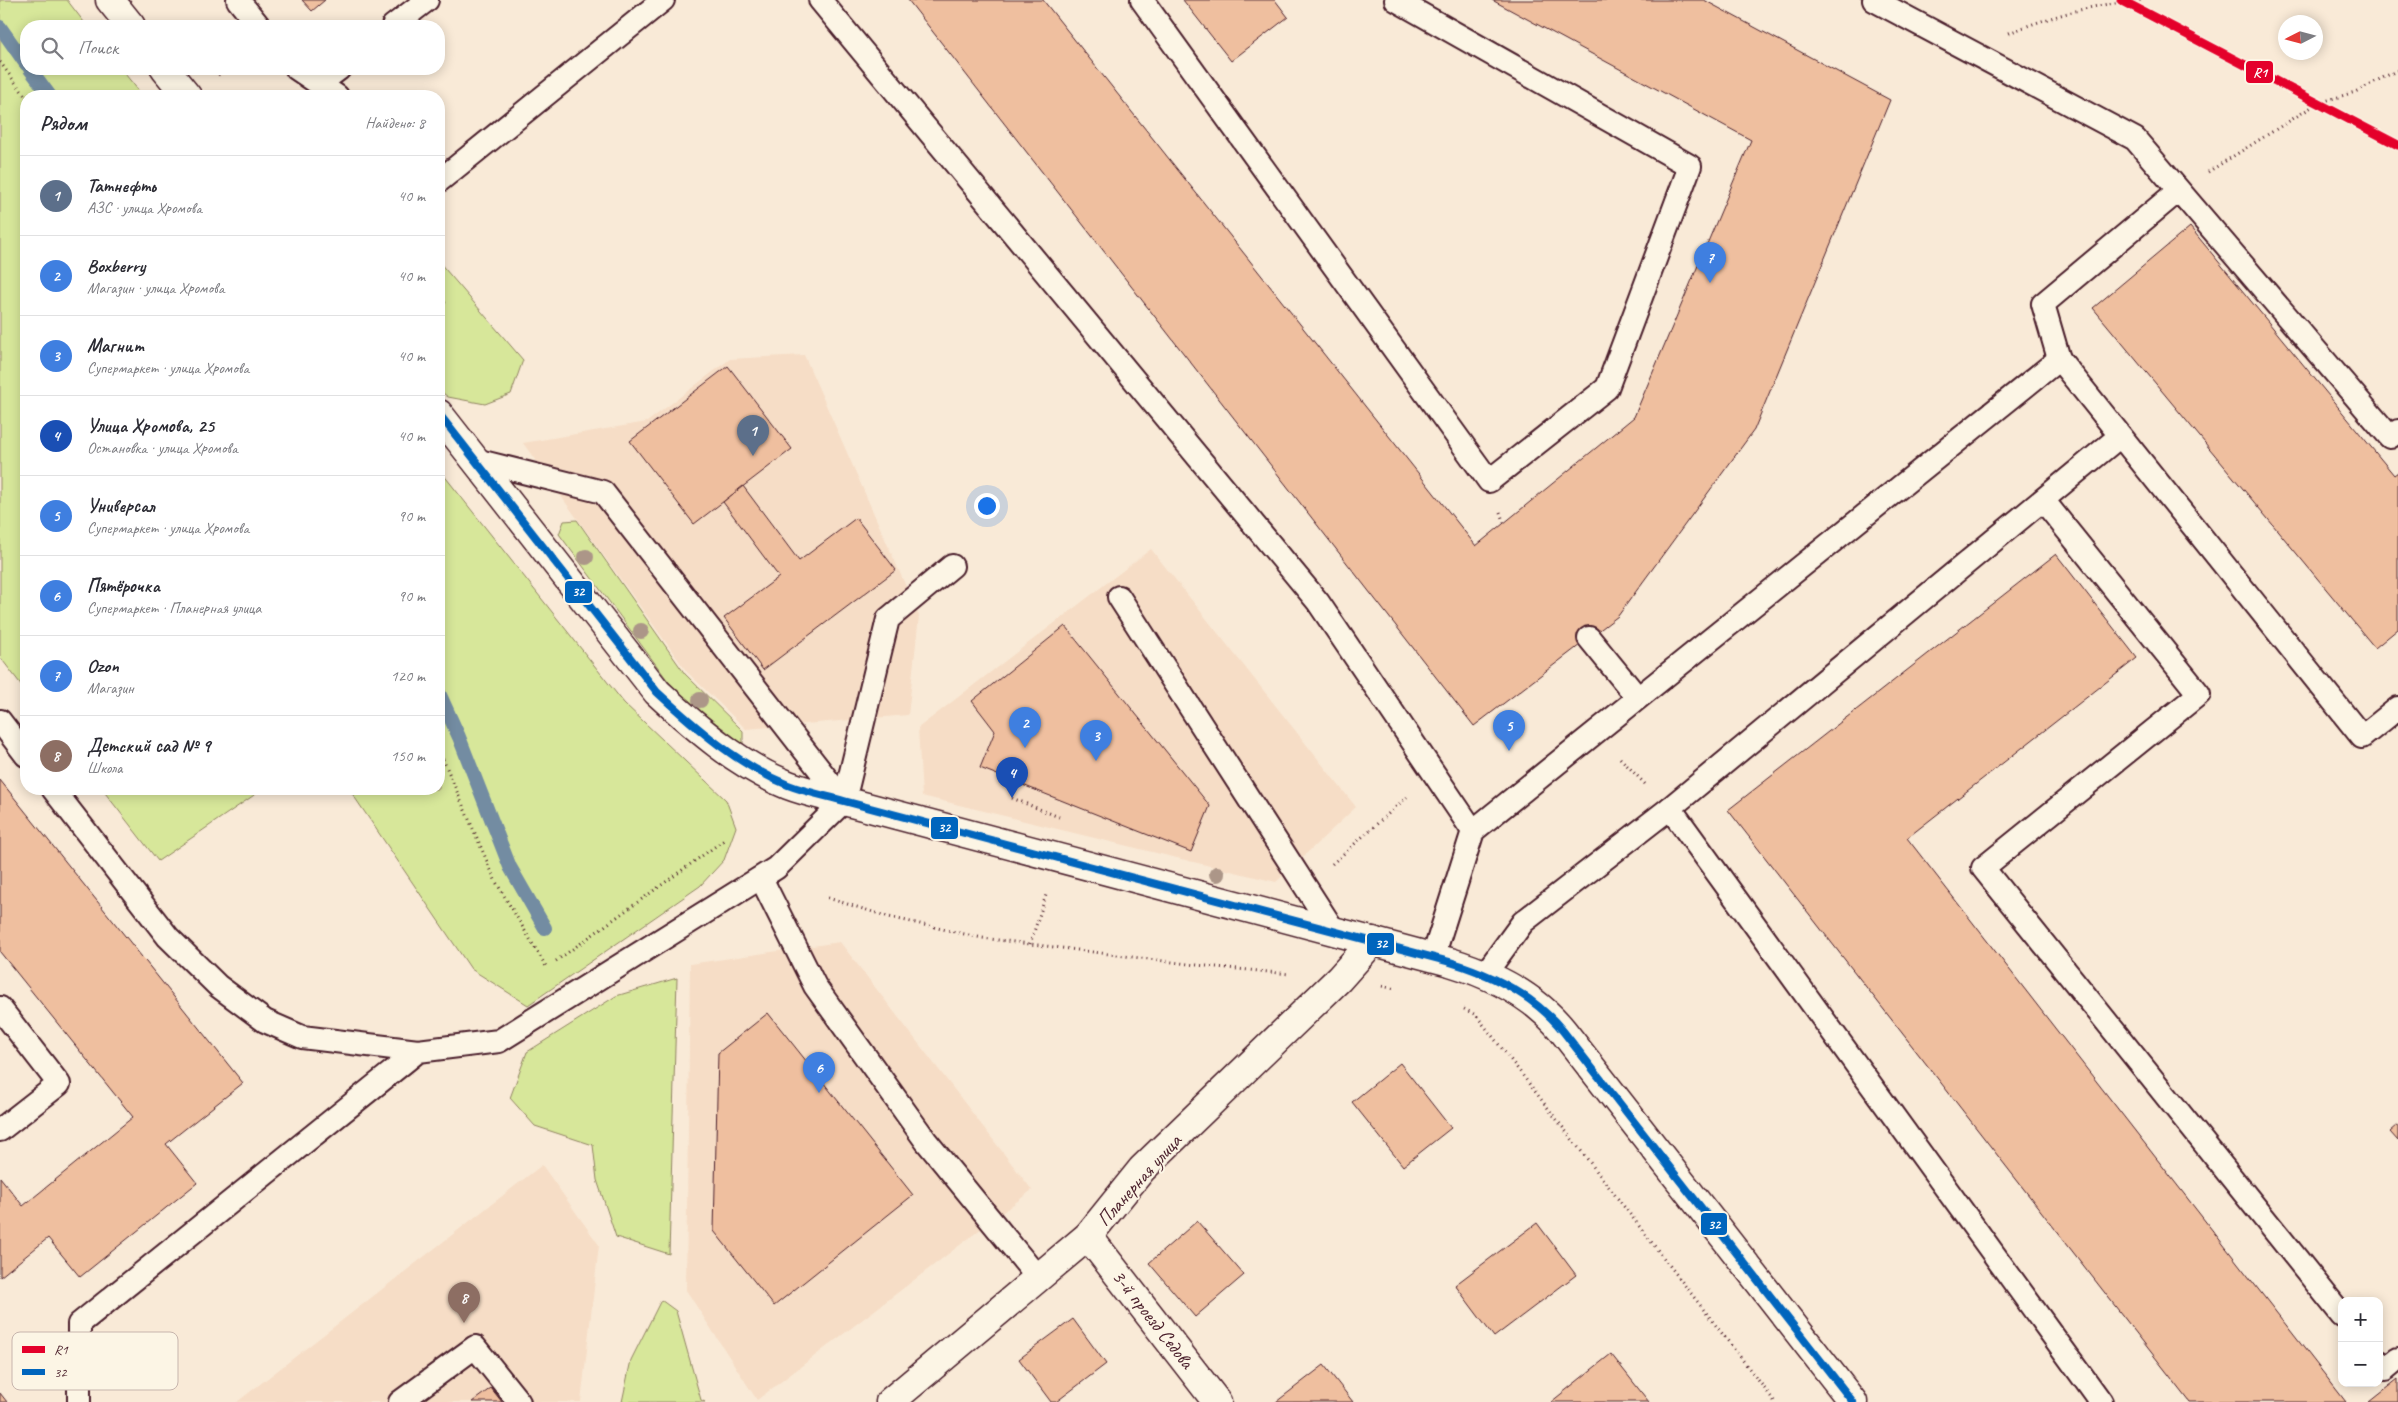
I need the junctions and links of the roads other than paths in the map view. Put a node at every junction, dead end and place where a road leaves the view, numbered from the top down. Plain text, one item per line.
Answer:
1 (110, 0) edge
2 (238, 0) edge
3 (427, 0) edge
4 (820, 0) edge
5 (1142, 0) edge
6 (1396, 0) edge
7 (1874, 0) edge
8 (658, 1) edge
9 (126, 20) edge
10 (254, 20) edge
11 (401, 20) edge
12 (170, 75) edge
13 (306, 75) edge
14 (335, 75) edge
15 (182, 90) edge
16 (328, 90) edge
17 (445, 176) edge
18 (2178, 191) junction
19 (2059, 359) junction
20 (445, 422) edge
21 (2398, 431) edge
22 (2120, 436) junction
23 (475, 460) junction
24 (2043, 500) junction
25 (952, 566) dead end
26 (1119, 597) dead end
27 (1589, 638) dead end
28 (1637, 697) junction
29 (2398, 708) edge
30 (0, 721) edge
31 (20, 747) edge
32 (58, 795) edge
33 (844, 801) junction
34 (1670, 808) junction
35 (1473, 830) junction
36 (761, 878) junction
37 (1334, 931) junction
38 (1373, 941) junction
39 (1433, 957) junction
40 (1485, 974) junction
41 (0, 1008) edge
42 (418, 1051) junction
43 (0, 1130) edge
44 (1088, 1236) junction
45 (1038, 1278) junction
46 (2338, 1310) edge
47 (79, 1332) edge
48 (2398, 1359) edge
49 (2383, 1366) edge
50 (400, 1402) edge
51 (519, 1402) edge
52 (890, 1402) edge
53 (1217, 1402) edge
54 (1853, 1402) edge
55 (2101, 1402) edge

1 - 9 main road
2 - 10 lane
3 - 11 lane
4 - 35 lane
5 - 6 lane
7 - 18 lane
8 - 17 lane
12 - 15 main road
13 - 16 lane
14 - 16 lane
18 - 19 lane
18 - 21 lane
19 - 22 lane
19 - 28 lane
20 - 23 main road
22 - 24 lane
22 - 29 lane
23 - 33 main road
23 - 33 lane
24 - 34 lane
24 - 46 lane
25 - 33 lane
26 - 37 lane
27 - 28 lane
28 - 35 lane
30 - 31 lane
32 - 42 lane
33 - 36 lane
33 - 37 main road
34 - 40 lane
34 - 55 lane
35 - 39 lane
36 - 42 lane
36 - 45 lane
37 - 38 main road
38 - 39 main road
38 - 44 main road, Планерная улица
39 - 40 main road
40 - 54 main road
41 - 43 lane
42 - 47 lane
44 - 45 main road, Планерная улица
44 - 53 main road, 3-й проезд Седова
45 - 52 main road, Планерная улица
48 - 49 lane
50 - 51 lane

